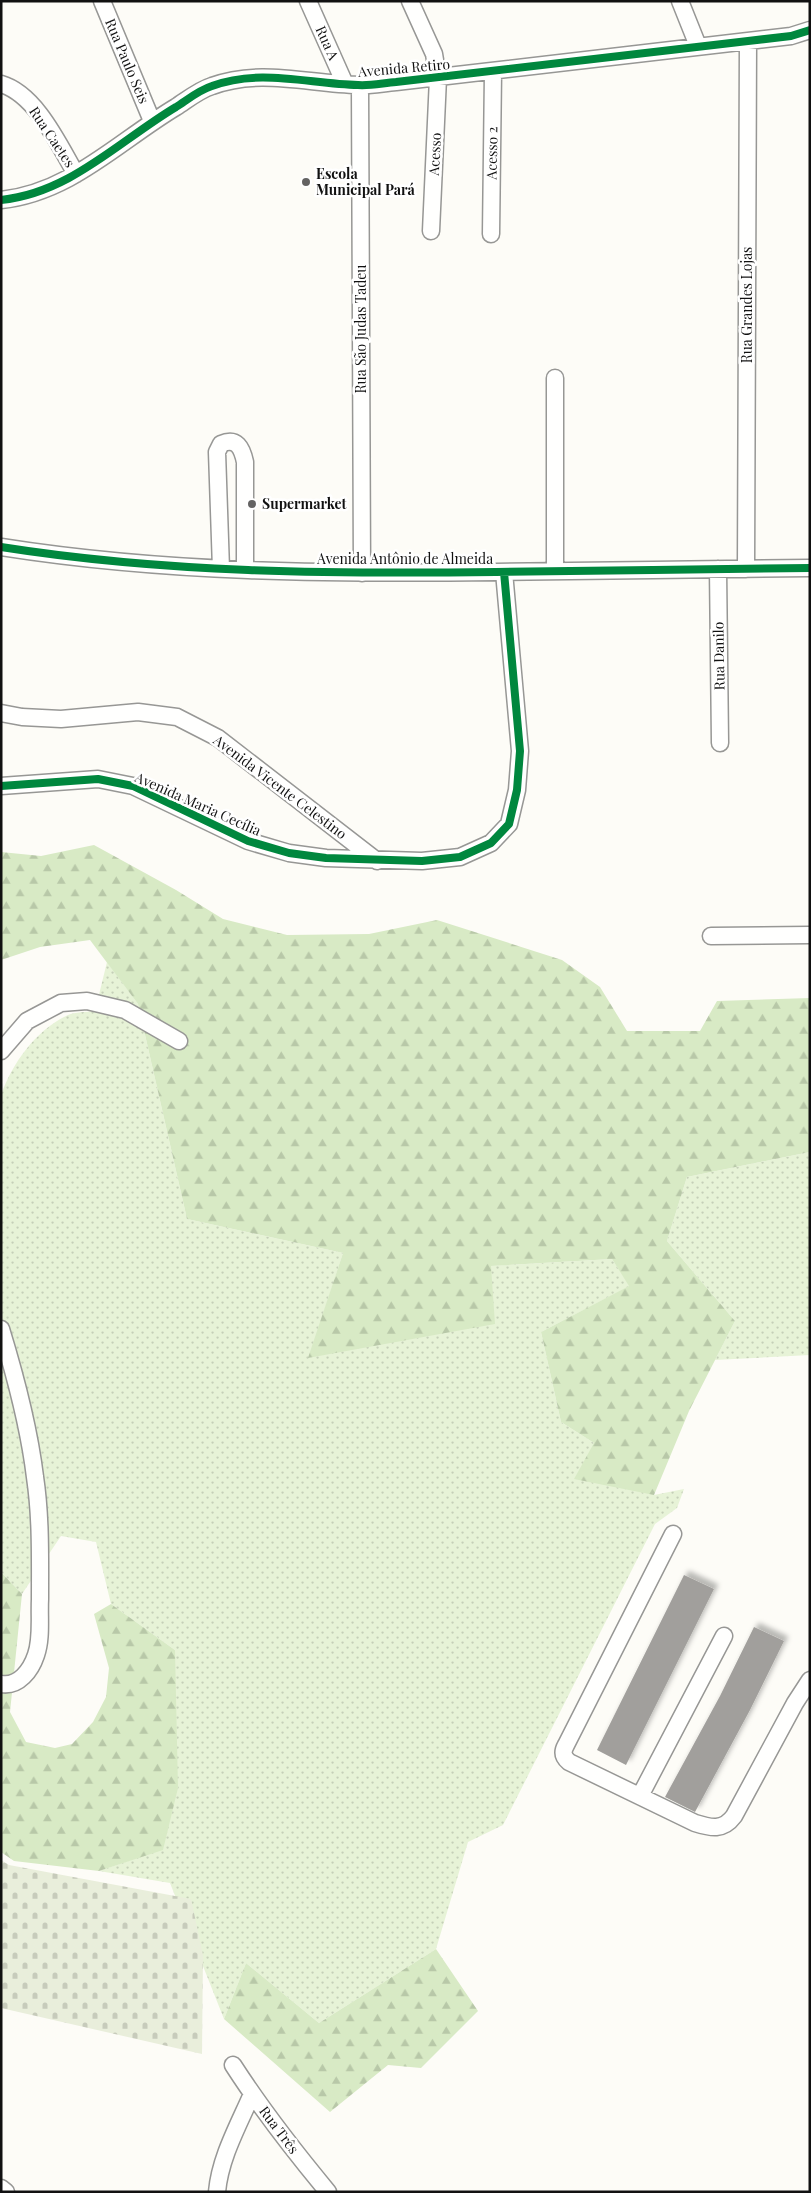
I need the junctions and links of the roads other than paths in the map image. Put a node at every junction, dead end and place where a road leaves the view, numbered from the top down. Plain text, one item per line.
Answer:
1 (102, 1) edge
2 (308, 1) edge
3 (410, 1) edge
4 (680, 1) edge
5 (810, 30) edge
6 (748, 41) junction
7 (698, 46) junction
8 (493, 72) junction
9 (438, 78) junction
10 (1, 84) edge
11 (352, 85) junction
12 (152, 121) junction
13 (76, 174) junction
14 (1, 200) edge
15 (431, 231) dead end
16 (491, 234) dead end
17 (555, 378) dead end
18 (1, 547) edge
19 (810, 568) edge
20 (220, 569) junction
21 (245, 569) junction
22 (718, 569) junction
23 (746, 569) junction
24 (555, 571) junction
25 (504, 572) junction
26 (362, 573) junction
27 (1, 713) edge
28 (720, 743) dead end
29 (1, 786) edge
30 (377, 861) junction
31 (810, 935) edge
32 (711, 936) dead end
33 (179, 1041) dead end
34 (1, 1051) edge
35 (1, 1329) edge
36 (673, 1534) dead end
37 (724, 1636) dead end
38 (810, 1680) edge
39 (1, 1684) edge
40 (640, 1796) junction
41 (233, 2065) dead end
42 (252, 2094) junction
43 (1, 2188) edge
44 (6, 2192) edge
45 (217, 2192) edge
46 (328, 2192) edge

1 - 12 street, Rua Paulo Seis
2 - 11 street, Rua A
3 - 9 street, Acesso
4 - 7 street
5 - 6 street, Avenida Retiro
6 - 7 street, Avenida Retiro
6 - 23 street, Rua Grandes Lojas
7 - 8 street, Avenida Retiro
8 - 9 street, Avenida Retiro
8 - 16 street, Acesso 2
9 - 11 street, Avenida Retiro
9 - 15 street, Acesso
10 - 13 street, Rua Caetes
11 - 12 street, Avenida Retiro
11 - 26 street, Rua São Judas Tadeu
12 - 13 street, Avenida Retiro
13 - 14 street, Avenida Retiro
17 - 24 street
18 - 20 street, Avenida Antônio de Almeida
19 - 23 street, Avenida Antônio de Almeida
20 - 21 street, Avenida Antônio de Almeida
20 - 21 street
21 - 26 street, Avenida Antônio de Almeida
22 - 23 street, Avenida Antônio de Almeida
22 - 24 street, Avenida Antônio de Almeida
22 - 28 street, Rua Danilo
24 - 25 street, Avenida Antônio de Almeida
25 - 26 street, Avenida Antônio de Almeida
25 - 30 street, Avenida Maria Cecília
27 - 30 street, Avenida Vicente Celestino
29 - 30 street, Avenida Maria Cecília
31 - 32 street
33 - 34 street
35 - 39 street
36 - 40 street
37 - 40 street
38 - 40 street
41 - 42 street, Rua Três
42 - 45 street
42 - 46 street, Rua Três
43 - 44 street

